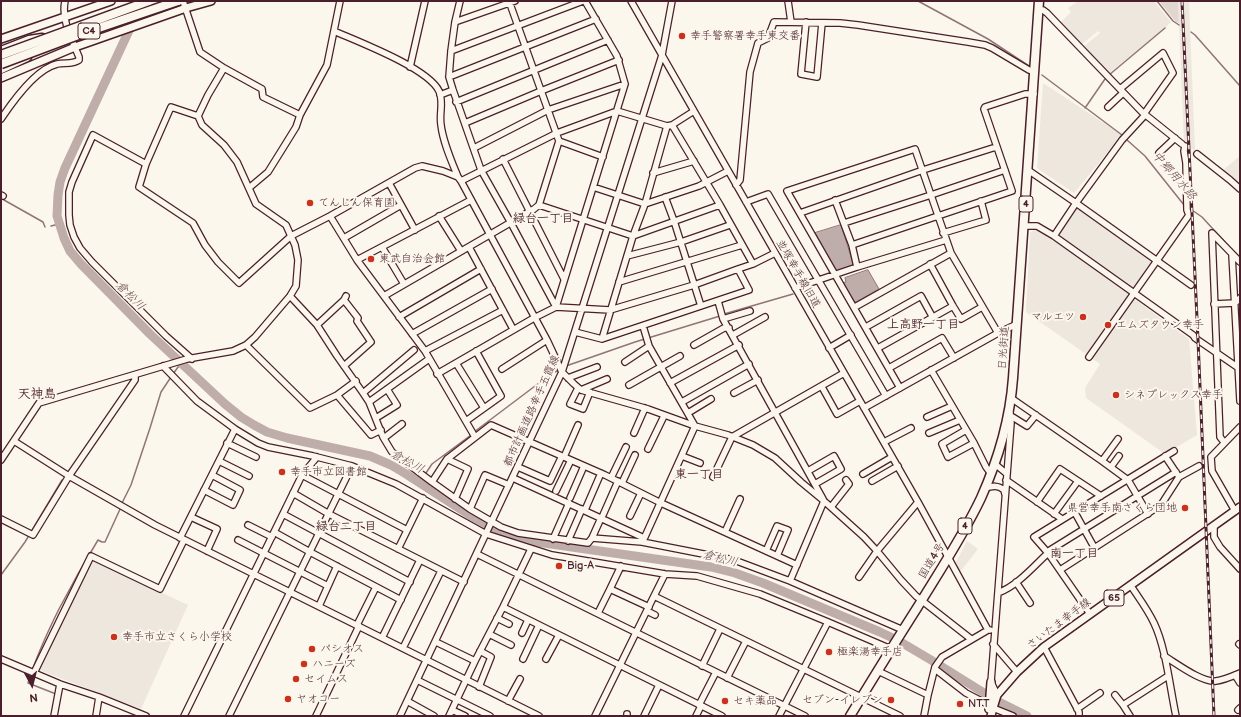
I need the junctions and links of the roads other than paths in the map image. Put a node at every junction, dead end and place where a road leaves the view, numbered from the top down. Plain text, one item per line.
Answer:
1 (65, 1) edge
2 (108, 1) edge
3 (149, 1) edge
4 (178, 1) edge
5 (211, 1) edge
6 (340, 1) edge
7 (425, 1) edge
8 (460, 1) edge
9 (584, 1) edge
10 (631, 1) edge
11 (672, 1) edge
12 (788, 1) edge
13 (511, 2) edge
14 (184, 5) edge
15 (1039, 5) edge
16 (64, 17) junction
17 (596, 19) junction
18 (455, 22) junction
19 (791, 22) junction
20 (806, 22) junction
21 (822, 23) junction
22 (518, 26) junction
23 (334, 31) junction
24 (46, 38) junction
25 (1, 39) edge
26 (608, 40) junction
27 (75, 47) junction
28 (526, 48) junction
29 (39, 49) junction
30 (1, 51) edge
31 (451, 51) junction
32 (1, 55) edge
33 (662, 55) junction
34 (619, 60) junction
35 (1, 64) edge
36 (410, 67) junction
37 (224, 68) junction
38 (1, 69) edge
39 (534, 70) junction
40 (1035, 72) junction
41 (1, 78) edge
42 (449, 78) junction
43 (625, 84) junction
44 (453, 90) junction
45 (541, 90) junction
46 (1122, 91) junction
47 (1034, 94) junction
48 (440, 95) junction
49 (456, 102) junction
50 (1108, 107) dead end
51 (548, 110) junction
52 (617, 111) junction
53 (694, 111) junction
54 (1145, 114) junction
55 (300, 115) junction
56 (198, 116) junction
57 (642, 118) junction
58 (1, 119) edge
59 (465, 124) junction
60 (669, 126) junction
61 (557, 133) junction
62 (1175, 138) junction
63 (559, 141) junction
64 (996, 147) junction
65 (474, 148) junction
66 (1159, 153) dead end
67 (1197, 154) dead end
68 (603, 157) junction
69 (503, 159) junction
70 (694, 161) junction
71 (146, 164) junction
72 (481, 170) junction
73 (923, 170) junction
74 (1005, 170) junction
75 (1028, 170) junction
76 (728, 171) junction
77 (653, 173) junction
78 (459, 179) junction
79 (389, 183) junction
80 (706, 183) junction
81 (736, 185) junction
82 (593, 187) junction
83 (249, 188) junction
84 (1240, 190) edge
85 (931, 195) junction
86 (618, 196) junction
87 (665, 197) junction
88 (471, 200) junction
89 (835, 200) junction
90 (981, 201) junction
91 (746, 202) junction
92 (1076, 203) junction
93 (644, 204) junction
94 (401, 205) junction
95 (539, 205) junction
96 (720, 205) junction
97 (530, 212) junction
98 (800, 213) junction
99 (330, 216) junction
100 (440, 216) junction
101 (938, 216) junction
102 (583, 220) junction
103 (674, 221) junction
104 (511, 223) junction
105 (844, 223) junction
106 (730, 225) junction
107 (1024, 226) junction
108 (608, 227) junction
109 (415, 230) junction
110 (943, 233) junction
111 (490, 235) junction
112 (291, 236) junction
113 (633, 236) junction
114 (1054, 236) junction
115 (344, 238) junction
116 (946, 240) junction
117 (681, 242) junction
118 (742, 245) junction
119 (852, 245) junction
120 (382, 247) junction
121 (469, 247) junction
122 (461, 251) junction
123 (775, 253) junction
124 (951, 253) junction
125 (1232, 255) junction
126 (627, 256) junction
127 (357, 260) junction
128 (1156, 260) junction
129 (687, 262) junction
130 (1240, 262) edge
131 (753, 264) junction
132 (930, 264) junction
133 (857, 267) junction
134 (481, 269) junction
135 (738, 269) junction
136 (836, 275) junction
137 (564, 279) junction
138 (819, 280) junction
139 (619, 282) junction
140 (404, 284) junction
141 (694, 285) junction
142 (1191, 285) dead end
143 (795, 288) junction
144 (492, 289) junction
145 (1134, 293) junction
146 (290, 296) junction
147 (384, 296) junction
148 (1240, 298) edge
149 (718, 301) junction
150 (1214, 304) junction
151 (1235, 304) junction
152 (556, 306) junction
153 (701, 306) junction
154 (855, 306) junction
155 (953, 306) junction
156 (982, 307) junction
157 (582, 309) junction
158 (503, 310) junction
159 (610, 310) junction
160 (750, 311) dead end
161 (932, 316) junction
162 (400, 317) junction
163 (765, 317) dead end
164 (534, 318) junction
165 (723, 319) junction
166 (1017, 324) junction
167 (317, 325) junction
168 (643, 326) junction
169 (866, 327) junction
170 (729, 328) junction
171 (513, 330) junction
172 (575, 332) junction
173 (998, 333) junction
174 (412, 334) junction
175 (733, 335) junction
176 (851, 335) junction
177 (602, 339) junction
178 (547, 340) junction
179 (246, 345) junction
180 (694, 345) dead end
181 (738, 345) junction
182 (649, 346) junction
183 (830, 348) junction
184 (878, 348) junction
185 (414, 350) dead end
186 (425, 351) junction
187 (476, 351) junction
188 (1217, 352) junction
189 (680, 356) dead end
190 (1089, 357) dead end
191 (954, 358) junction
192 (189, 359) junction
193 (429, 359) junction
194 (625, 362) dead end
195 (456, 363) junction
196 (749, 364) junction
197 (164, 366) junction
198 (344, 366) junction
199 (597, 367) dead end
200 (661, 367) junction
201 (502, 368) dead end
202 (889, 368) junction
203 (1239, 368) edge
204 (931, 370) junction
205 (562, 372) junction
206 (844, 373) junction
207 (437, 374) junction
208 (135, 376) junction
209 (568, 378) junction
210 (607, 379) dead end
211 (758, 380) junction
212 (356, 381) junction
213 (670, 383) junction
214 (629, 385) dead end
215 (822, 387) junction
216 (579, 388) junction
217 (900, 388) junction
218 (387, 389) junction
219 (590, 392) junction
220 (363, 393) junction
221 (734, 393) dead end
222 (338, 395) junction
223 (886, 396) junction
224 (1011, 398) junction
225 (711, 399) dead end
226 (860, 401) junction
227 (1240, 401) edge
228 (369, 402) junction
229 (682, 402) junction
230 (952, 406) junction
231 (1009, 407) junction
232 (484, 408) junction
233 (646, 408) junction
234 (864, 408) junction
235 (688, 413) junction
236 (776, 413) junction
237 (1036, 415) junction
238 (664, 416) junction
239 (1011, 416) junction
240 (926, 417) dead end
241 (376, 418) junction
242 (960, 420) junction
243 (466, 421) junction
244 (402, 424) dead end
245 (578, 425) dead end
246 (695, 426) junction
247 (1240, 427) edge
248 (911, 428) dead end
249 (234, 429) junction
250 (381, 430) junction
251 (966, 430) junction
252 (928, 433) dead end
253 (634, 434) dead end
254 (476, 437) junction
255 (732, 437) junction
256 (384, 438) junction
257 (1118, 439) dead end
258 (14, 441) junction
259 (530, 442) junction
260 (884, 442) junction
261 (1224, 442) junction
262 (227, 443) junction
263 (974, 444) junction
264 (626, 447) dead end
265 (648, 449) dead end
266 (1174, 451) dead end
267 (635, 455) dead end
268 (682, 456) junction
269 (1119, 456) dead end
270 (1165, 456) junction
271 (256, 457) dead end
272 (317, 457) junction
273 (563, 457) junction
274 (892, 457) junction
275 (447, 459) junction
276 (1, 460) edge
277 (571, 460) junction
278 (219, 461) junction
279 (1102, 461) junction
280 (700, 463) dead end
281 (995, 464) junction
282 (352, 466) junction
283 (584, 466) junction
284 (898, 466) junction
285 (1199, 466) dead end
286 (518, 467) junction
287 (1111, 467) junction
288 (808, 471) junction
289 (601, 473) junction
290 (863, 474) dead end
291 (991, 474) junction
292 (1177, 474) junction
293 (212, 475) junction
294 (302, 475) junction
295 (69, 476) junction
296 (250, 476) dead end
297 (1006, 477) junction
298 (513, 478) junction
299 (611, 478) junction
300 (713, 478) dead end
301 (846, 480) dead end
302 (1128, 480) junction
303 (872, 481) dead end
304 (1078, 481) junction
305 (432, 482) junction
306 (620, 482) junction
307 (815, 484) junction
308 (510, 485) junction
309 (985, 488) junction
310 (204, 490) junction
311 (556, 491) dead end
312 (641, 493) junction
313 (293, 494) junction
314 (339, 494) junction
315 (1005, 494) junction
316 (1101, 496) junction
317 (1137, 496) junction
318 (423, 498) junction
319 (455, 499) junction
320 (740, 499) dead end
321 (570, 500) junction
322 (824, 501) junction
323 (918, 502) junction
324 (1037, 502) junction
325 (661, 503) junction
326 (831, 507) junction
327 (470, 509) junction
328 (1238, 509) edge
329 (584, 510) junction
330 (1074, 511) junction
331 (283, 514) junction
332 (329, 514) junction
333 (1054, 514) junction
334 (1148, 514) junction
335 (630, 516) dead end
336 (191, 517) junction
337 (602, 517) junction
338 (1, 518) edge
339 (1062, 519) junction
340 (492, 523) junction
341 (248, 525) dead end
342 (1214, 527) junction
343 (407, 530) junction
344 (1085, 530) junction
345 (725, 532) junction
346 (487, 533) junction
347 (319, 534) junction
348 (273, 535) junction
349 (592, 538) junction
350 (182, 539) junction
351 (553, 539) junction
352 (238, 540) dead end
353 (643, 540) junction
354 (568, 541) junction
355 (1094, 547) junction
356 (398, 549) junction
357 (531, 549) junction
358 (207, 551) junction
359 (766, 551) junction
360 (877, 551) junction
361 (310, 552) junction
362 (264, 553) junction
363 (1048, 553) junction
364 (477, 554) junction
365 (777, 556) junction
366 (948, 556) junction
367 (420, 560) junction
368 (797, 565) junction
369 (337, 566) junction
370 (621, 566) junction
371 (1240, 569) edge
372 (1060, 570) junction
373 (441, 571) junction
374 (300, 572) junction
375 (254, 574) junction
376 (665, 574) junction
377 (519, 575) junction
378 (859, 577) dead end
379 (790, 581) junction
380 (410, 582) junction
381 (464, 582) junction
382 (1016, 582) junction
383 (328, 586) junction
384 (1131, 586) junction
385 (376, 587) junction
386 (610, 589) junction
387 (291, 592) junction
388 (998, 593) junction
389 (654, 596) junction
390 (401, 600) junction
391 (921, 600) junction
392 (1030, 603) dead end
393 (319, 606) junction
394 (503, 607) junction
395 (648, 609) junction
396 (598, 613) junction
397 (1090, 614) junction
398 (655, 615) dead end
399 (497, 618) junction
400 (528, 620) junction
401 (828, 622) junction
402 (509, 624) dead end
403 (358, 625) junction
404 (539, 625) junction
405 (720, 629) junction
406 (988, 630) junction
407 (994, 631) junction
408 (522, 633) dead end
409 (636, 633) junction
410 (901, 633) junction
411 (489, 634) junction
412 (560, 635) junction
413 (382, 638) junction
414 (971, 639) junction
415 (746, 641) junction
416 (436, 642) junction
417 (993, 644) junction
418 (511, 645) dead end
419 (892, 647) junction
420 (1044, 647) junction
421 (403, 648) junction
422 (480, 651) junction
423 (1164, 656) junction
424 (1, 659) edge
425 (523, 659) dead end
426 (546, 659) dead end
427 (426, 661) junction
428 (475, 662) junction
429 (620, 665) junction
430 (702, 666) junction
431 (803, 668) junction
432 (935, 668) junction
433 (878, 671) junction
434 (716, 672) junction
435 (1017, 672) junction
436 (34, 673) junction
437 (1237, 674) edge
438 (1168, 676) junction
439 (727, 678) junction
440 (520, 679) dead end
441 (417, 680) junction
442 (466, 680) junction
443 (991, 682) joint
444 (1240, 683) edge
445 (60, 684) junction
446 (659, 685) junction
447 (479, 687) junction
448 (1100, 693) dead end
449 (928, 695) junction
450 (1115, 695) dead end
451 (994, 696) junction
452 (99, 697) junction
453 (861, 698) junction
454 (457, 700) junction
455 (407, 701) junction
456 (508, 701) junction
457 (700, 705) junction
458 (991, 705) junction
459 (1123, 705) junction
460 (784, 706) junction
461 (1077, 709) junction
462 (452, 710) junction
463 (536, 715) edge
464 (54, 716) edge
465 (96, 716) edge
466 (146, 716) edge
467 (184, 716) edge
468 (229, 716) edge
469 (316, 716) edge
470 (400, 716) edge
471 (434, 716) edge
472 (449, 716) edge
473 (465, 716) edge
474 (490, 716) edge
475 (595, 716) edge
476 (644, 716) edge
477 (696, 716) edge
478 (722, 716) edge
479 (779, 716) edge
480 (805, 716) edge
481 (850, 716) edge
482 (900, 716) edge
483 (924, 716) edge
484 (990, 716) edge
485 (1013, 716) edge
486 (1079, 716) edge
487 (1130, 716) edge
488 (1176, 716) edge

1 - 16 street
2 - 16 main road
3 - 24 highway, C4, bridge
4 - 29 highway, C4, bridge
5 - 14 main road
6 - 23 street
7 - 36 street
8 - 18 street
9 - 17 street
9 - 22 street
10 - 33 street, 並塚幸手線旧道
11 - 33 street, 都市計画道路幸手五霞線
12 - 19 street
13 - 18 street
13 - 22 street
14 - 27 main road
14 - 37 street
15 - 40 highway, 日光街道 / 4
15 - 46 street
16 - 25 main road
16 - 27 street
17 - 26 street
17 - 28 street
18 - 31 street
19 - 20 street
19 - 81 street
20 - 21 street
20 - 21 street
21 - 40 street
22 - 28 street
22 - 31 street
23 - 36 street
23 - 55 street
24 - 30 highway, bridge
24 - 32 highway, C4, bridge
26 - 34 street
26 - 39 street
27 - 41 main road
27 - 58 street
28 - 39 street
28 - 42 street
29 - 35 highway, C4, bridge
29 - 38 highway, bridge
31 - 42 street
33 - 53 street, 並塚幸手線旧道
33 - 57 street, 都市計画道路幸手五霞線
34 - 43 street
34 - 45 street
36 - 48 street
37 - 55 street
37 - 56 street
39 - 45 street
39 - 49 street
40 - 47 highway, 日光街道 / 4
42 - 44 street
43 - 51 street
43 - 52 street
44 - 48 street
44 - 49 street
45 - 51 street
45 - 59 street
46 - 50 street
46 - 54 street
46 - 54 street
47 - 64 street
47 - 75 highway, 日光街道 / 4
48 - 78 street
49 - 59 street
51 - 61 street
51 - 65 street
52 - 57 street
52 - 61 street
52 - 68 street
53 - 60 street
53 - 76 street, 並塚幸手線旧道
54 - 62 street
54 - 92 street
55 - 83 street
56 - 71 street
56 - 83 street
57 - 60 street
57 - 86 street, 都市計画道路幸手五霞線
59 - 65 street
60 - 70 street
60 - 77 street
61 - 63 street
61 - 69 street
62 - 66 street
62 - 128 street
63 - 68 street
63 - 95 street
64 - 73 street
64 - 74 street
65 - 72 street
67 - 84 street
68 - 82 street
69 - 72 street
69 - 97 street
70 - 77 street
70 - 80 street
71 - 112 street
71 - 192 street
72 - 78 street
72 - 104 street
73 - 85 street
73 - 89 street
73 - 98 street
74 - 85 street
74 - 90 street
75 - 92 street
75 - 107 highway, 日光街道 / 4
76 - 80 street
76 - 81 street, 並塚幸手線旧道
77 - 93 street
78 - 79 street
78 - 88 street
79 - 94 street
79 - 99 street
80 - 87 street
80 - 96 street
81 - 91 street, 並塚幸手線旧道
82 - 86 street
82 - 102 street
83 - 112 street
85 - 101 street
85 - 105 street
86 - 93 street
86 - 108 street, 都市計画道路幸手五霞線
87 - 93 street
87 - 103 street
88 - 100 street
88 - 111 street
89 - 98 street
89 - 105 street
90 - 101 street
90 - 110 street
91 - 123 street, 並塚幸手線旧道
91 - 138 street
92 - 114 street
92 - 128 street
93 - 113 street
94 - 109 street
94 - 115 street
95 - 97 street
95 - 102 street
96 - 103 street
96 - 106 street
97 - 104 street
97 - 137 street
98 - 136 street
99 - 112 street
99 - 115 street
100 - 109 street
100 - 122 street
101 - 110 street
101 - 119 street
102 - 108 street
102 - 137 street
103 - 113 street
103 - 117 street
104 - 111 street
104 - 152 street
105 - 119 street
106 - 117 street
106 - 118 street
107 - 114 street
107 - 166 highway, 日光街道 / 4
108 - 113 street
108 - 157 street, 都市計画道路幸手五霞線
109 - 120 street
110 - 116 street
111 - 121 street
111 - 164 street
112 - 146 street
113 - 126 street
114 - 145 street
115 - 127 street
116 - 124 street
116 - 133 street
117 - 126 street
117 - 129 street
118 - 129 street
118 - 131 street
119 - 133 street
120 - 127 street
120 - 140 street
121 - 122 street
121 - 134 street
122 - 140 street
123 - 131 street
123 - 143 street, 並塚幸手線旧道
124 - 132 street
124 - 156 street
125 - 130 street
125 - 150 street
125 - 151 street
126 - 139 street
127 - 147 street
128 - 142 street
128 - 145 street
129 - 139 street
129 - 141 street
131 - 135 street
132 - 154 street
132 - 155 street
133 - 136 street
134 - 144 street
134 - 162 street
135 - 141 street
135 - 149 street
136 - 138 street
136 - 154 street
137 - 152 street
138 - 143 street
138 - 176 street
139 - 159 street
140 - 147 street
141 - 153 street
141 - 159 street
143 - 183 street, 並塚幸手線旧道
144 - 158 street
144 - 174 street
145 - 188 street
145 - 190 street
146 - 167 street
146 - 179 street
147 - 162 street
148 - 151 street
149 - 153 street
149 - 165 street
150 - 151 street
150 - 188 street
151 - 203 street
152 - 157 street
152 - 164 street
153 - 168 street
154 - 169 street
155 - 156 street
155 - 161 street
156 - 173 street
157 - 159 street
157 - 172 street, 都市計画道路幸手五霞線
158 - 171 street
158 - 186 street
159 - 177 street
160 - 165 street
161 - 169 street
161 - 184 street
162 - 174 street
163 - 175 street
164 - 171 street
164 - 178 street
165 - 170 street
166 - 173 street
166 - 224 highway, 日光街道 / 4
167 - 198 street
167 - 198 street
168 - 177 street
168 - 182 street
169 - 184 street
170 - 175 street
170 - 180 street
171 - 187 street
172 - 177 street
172 - 205 street, 都市計画道路幸手五霞線
173 - 191 street
174 - 186 street
175 - 181 street
176 - 183 street
176 - 223 street
178 - 201 street
178 - 205 street
179 - 192 street
179 - 222 street
181 - 196 street
181 - 213 street
182 - 194 street
182 - 200 street
183 - 206 street, 並塚幸手線旧道
184 - 202 street
185 - 220 street
186 - 193 street
187 - 195 street
187 - 232 street
188 - 203 street
188 - 261 street
189 - 200 street
191 - 202 street
191 - 204 street
192 - 197 street
193 - 207 street
193 - 218 street
195 - 207 street
195 - 232 street
196 - 211 street
196 - 229 street
197 - 208 street
197 - 249 street
198 - 212 street
199 - 209 street
200 - 213 street
200 - 214 street
202 - 217 street
203 - 227 street
204 - 217 street
204 - 230 street
205 - 209 street
205 - 259 street, 都市計画道路幸手五霞線
206 - 215 street
206 - 226 street, 並塚幸手線旧道
207 - 243 street
208 - 258 street
208 - 295 street
209 - 216 street
210 - 216 street
211 - 221 street
211 - 236 street
212 - 220 street
212 - 222 street
213 - 229 street
215 - 226 street
215 - 236 street
216 - 219 street
216 - 219 street
217 - 223 street
218 - 228 street
218 - 241 street
219 - 233 street
220 - 228 street
222 - 250 street
223 - 234 street
224 - 231 highway, 日光街道 / 4
224 - 237 street
225 - 235 street
226 - 234 street, 並塚幸手線旧道
228 - 241 street
229 - 235 street
230 - 240 street
230 - 242 street
231 - 239 street, 日光街道
231 - 281 highway, 国道4号 / 4
232 - 243 street
233 - 238 street
233 - 253 street
234 - 260 street, 並塚幸手線旧道
235 - 246 street
236 - 255 street
236 - 288 street
237 - 239 street
237 - 279 street
238 - 246 street
238 - 265 street
239 - 297 street, 日光街道
241 - 250 street
242 - 251 street
242 - 252 street
243 - 254 street
244 - 256 street
245 - 273 street
246 - 255 street
246 - 268 street
247 - 261 street
248 - 260 street
249 - 262 street
249 - 272 street
250 - 256 street
251 - 263 street
251 - 263 street
254 - 259 street
254 - 275 street
255 - 300 street
255 - 322 street
256 - 305 street
257 - 279 street
258 - 276 street
258 - 295 street
259 - 273 street
259 - 286 street, 都市計画道路幸手五霞線
260 - 274 street, 並塚幸手線旧道
261 - 328 street
262 - 271 street
262 - 278 street
263 - 291 street
264 - 299 street
266 - 270 street
267 - 306 street
268 - 280 street
268 - 325 street
269 - 287 street
270 - 292 street
270 - 302 street
272 - 282 street
272 - 294 street
273 - 277 street
273 - 286 street
274 - 284 street, 並塚幸手線旧道
274 - 290 street
275 - 305 street
275 - 319 street
277 - 283 street
277 - 311 street
278 - 293 street
278 - 296 street
279 - 287 street
281 - 291 highway, 国道4号 / 4
281 - 297 street
282 - 314 street
282 - 318 street
283 - 289 street
283 - 321 street
284 - 303 street
284 - 323 street, 並塚幸手線旧道
285 - 292 street
286 - 298 street, 都市計画道路幸手五霞線
287 - 302 street
288 - 307 street
288 - 307 street
289 - 299 street
289 - 329 street
291 - 309 highway, 国道4号 / 4
292 - 317 street
292 - 334 street
293 - 310 street
293 - 310 street
294 - 313 street
294 - 314 street
295 - 338 street
295 - 350 street
297 - 315 street, 日光街道
297 - 324 street
298 - 308 street, 都市計画道路幸手五霞線
298 - 321 street
299 - 306 street
301 - 326 street
302 - 316 street
302 - 317 street
304 - 316 street
304 - 324 street
304 - 333 street
305 - 319 street
306 - 312 street
306 - 337 street
307 - 322 street
308 - 327 street
308 - 340 street, 都市計画道路幸手五霞線
309 - 315 street
309 - 366 highway, 国道4号 / 4
310 - 336 street
312 - 325 street
312 - 335 street
313 - 331 street
313 - 332 street
314 - 332 street
314 - 343 street
315 - 388 street, 日光街道
316 - 330 street
317 - 334 street
317 - 344 street
318 - 343 street
318 - 346 street
319 - 327 street
320 - 345 street
321 - 329 street
321 - 351 street
322 - 326 street
322 - 368 street
323 - 360 street
323 - 366 street, 並塚幸手線旧道
324 - 333 street
325 - 345 street
325 - 353 street
326 - 360 street
327 - 340 street
328 - 342 main road, さいたま幸手線 / 65
329 - 337 street
329 - 354 street
330 - 339 street
330 - 344 street
331 - 347 street
331 - 348 street
332 - 347 street
332 - 356 street
333 - 339 street
334 - 355 street
336 - 350 street
336 - 358 street
337 - 349 street
337 - 353 street
339 - 363 street
340 - 346 street, 都市計画道路幸手五霞線
340 - 351 street
341 - 348 street
342 - 371 street
342 - 384 main road, さいたま幸手線 / 65
343 - 356 street
344 - 355 street
344 - 363 street
345 - 359 street
346 - 357 street
346 - 364 street, 都市計画道路幸手五霞線
347 - 361 street
347 - 380 street
348 - 361 street
348 - 362 street
349 - 353 street
349 - 354 street
350 - 358 street
350 - 436 street
351 - 354 street
352 - 362 street
353 - 379 street
355 - 372 street
356 - 367 street
357 - 370 street
357 - 377 street
358 - 375 street
359 - 365 street
359 - 365 street
360 - 378 street
360 - 391 street
361 - 369 street
361 - 374 street
362 - 374 street
362 - 375 street
363 - 372 street
363 - 382 street
364 - 377 street
364 - 381 street, 都市計画道路幸手五霞線
365 - 368 street
366 - 391 highway, 国道4号 / 4
366 - 406 street, 並塚幸手線旧道
367 - 373 street
367 - 380 street
368 - 379 street
369 - 383 street
369 - 385 street
370 - 376 street
370 - 386 street
372 - 397 street
373 - 381 street
373 - 421 street
374 - 383 street
374 - 387 street
375 - 387 street
375 - 467 street
376 - 389 street
376 - 401 street
377 - 394 street
377 - 396 street
379 - 410 street
380 - 390 street
381 - 416 street, 都市計画道路幸手五霞線
382 - 388 street
382 - 392 street
383 - 393 street
384 - 397 main road, さいたま幸手線 / 65
384 - 423 street
385 - 390 street
385 - 403 street
386 - 395 street
386 - 396 street
387 - 393 street
387 - 468 street
388 - 407 street, 日光街道
389 - 395 street
389 - 405 street
390 - 413 street
391 - 410 highway, 国道4号 / 4
391 - 414 street
393 - 403 street
394 - 399 street
394 - 400 street
395 - 398 street
395 - 409 street
396 - 409 street
397 - 420 main road, さいたま幸手線 / 65
399 - 402 street
399 - 411 street
400 - 404 street
400 - 408 street
401 - 419 street
401 - 431 street
403 - 413 street
403 - 469 street
404 - 412 street
404 - 425 street
405 - 415 street
405 - 430 street
406 - 407 street
406 - 414 street
407 - 417 street, 日光街道
409 - 429 street
409 - 430 street
410 - 419 highway, 国道4号 / 4
411 - 418 street
411 - 422 street
412 - 426 street
412 - 429 street
413 - 421 street
414 - 432 street
415 - 431 street
415 - 439 street
416 - 427 street, 都市計画道路幸手五霞線
416 - 428 street
417 - 435 street
417 - 443 street, 日光街道
419 - 433 highway, 国道4号 / 4
420 - 435 main road, さいたま幸手線 / 65
420 - 461 street
421 - 427 street
422 - 428 street
422 - 447 street
423 - 437 street
423 - 438 street
424 - 436 street
427 - 441 street, 都市計画道路幸手五霞線
427 - 442 street
428 - 442 street
429 - 446 street
429 - 475 street
430 - 434 street
431 - 453 street
431 - 460 street
432 - 449 street
432 - 458 street
433 - 449 street
433 - 453 highway, 国道4号 / 4
434 - 439 street
434 - 457 street
435 - 451 main road, さいたま幸手線 / 65
436 - 445 street
437 - 444 street
438 - 459 street
438 - 488 street
439 - 460 street
440 - 456 street
441 - 454 street
441 - 455 street, 都市計画道路幸手五霞線
442 - 447 street
442 - 454 street
443 - 451 main road
445 - 452 street
445 - 464 street
446 - 457 street
446 - 476 street
447 - 456 street
448 - 461 street
449 - 483 street
450 - 459 street
451 - 458 main road, 65
452 - 465 street
452 - 466 street
453 - 481 highway, 国道4号 / 4
453 - 482 street
454 - 462 street
454 - 474 street
455 - 470 street, 都市計画道路幸手五霞線
455 - 471 street
456 - 463 street
457 - 477 street
457 - 478 street
458 - 484 main road, 65
458 - 485 street
459 - 487 street
460 - 479 street
460 - 480 street
461 - 486 street
462 - 472 street
462 - 473 street

